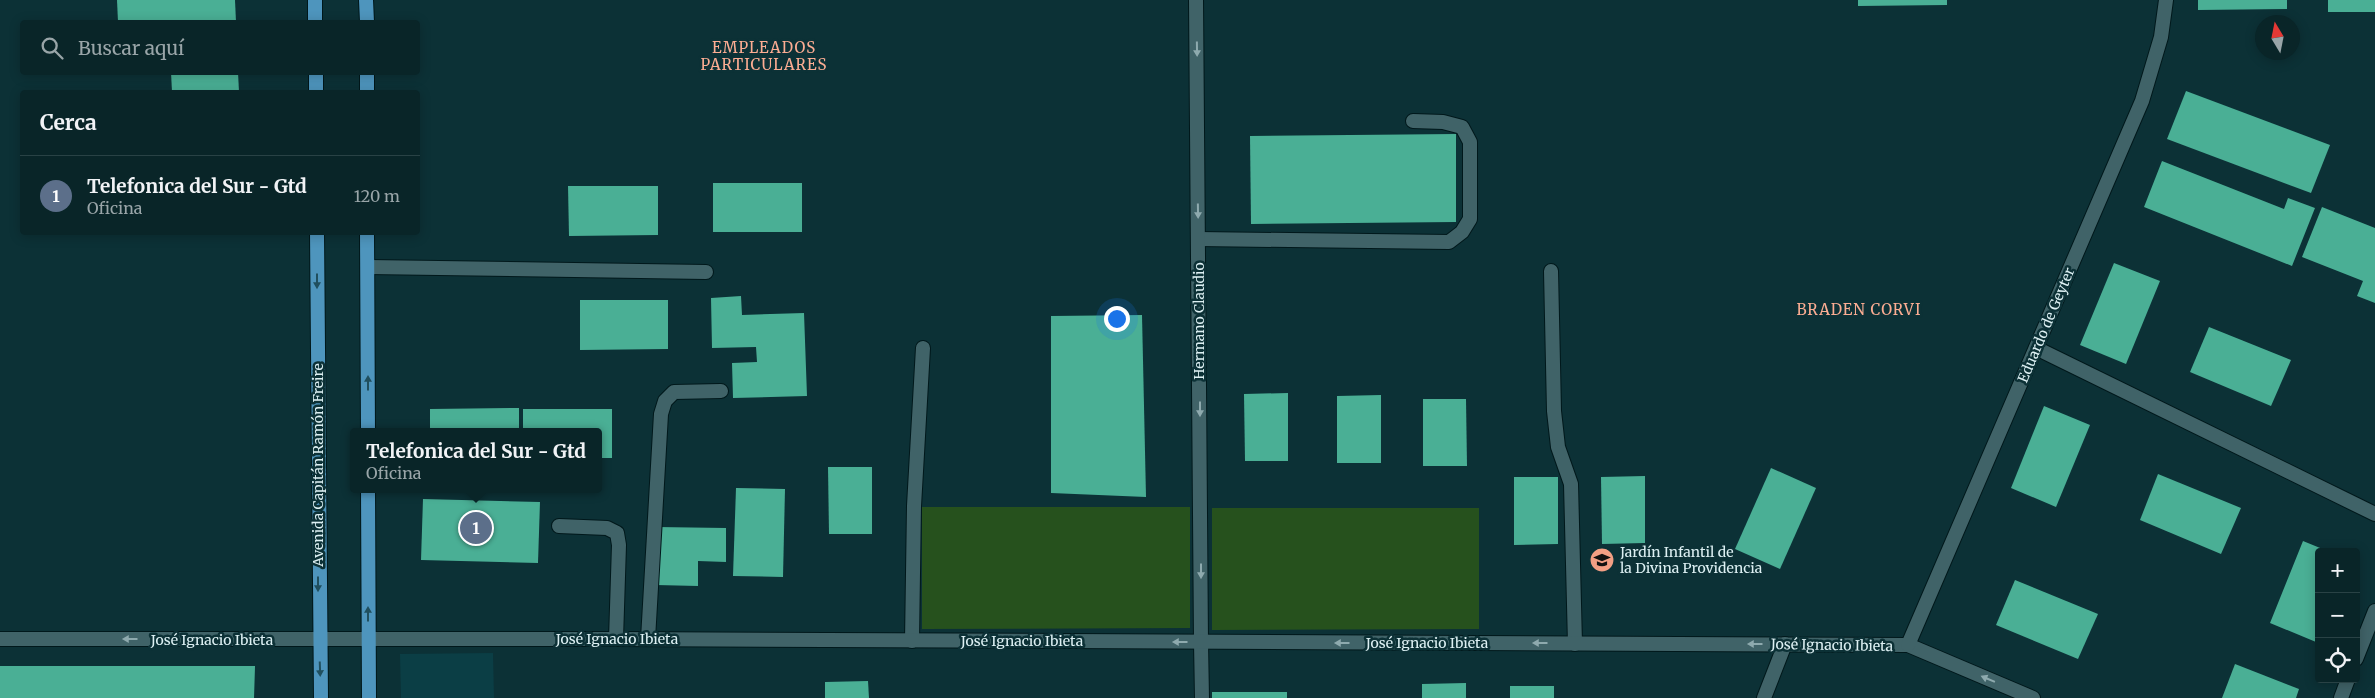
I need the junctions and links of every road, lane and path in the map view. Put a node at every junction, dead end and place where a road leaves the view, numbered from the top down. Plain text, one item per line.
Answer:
1 (315, 0) edge
2 (366, 0) edge
3 (1196, 0) edge
4 (2166, 0) edge
5 (315, 20) edge
6 (366, 20) edge
7 (316, 75) edge
8 (367, 75) edge
9 (316, 90) edge
10 (367, 90) edge
11 (1413, 121) dead end
12 (316, 235) edge
13 (368, 235) edge
14 (1198, 239) junction
15 (368, 267) junction
16 (1551, 271) dead end
17 (706, 272) dead end
18 (922, 348) dead end
19 (2036, 348) junction
20 (721, 391) dead end
21 (368, 428) edge
22 (368, 493) edge
23 (2375, 514) edge
24 (558, 526) dead end
25 (2375, 611) edge
26 (0, 639) edge
27 (368, 639) junction
28 (616, 639) junction
29 (648, 639) junction
30 (319, 640) junction
31 (912, 641) junction
32 (1202, 642) junction
33 (1575, 644) junction
34 (1785, 644) junction
35 (1908, 646) junction
36 (2360, 649) edge
37 (2347, 683) edge
38 (321, 698) edge
39 (369, 698) edge
40 (1202, 698) edge
41 (1764, 698) edge
42 (2033, 698) edge
43 (2341, 698) edge

1 - 5 main road
2 - 6 main road
3 -> 14 street, Hermano Claudio
4 - 19 street, Eduardo de Geyter
7 - 9 main road
8 - 10 main road
11 - 14 street
12 -> 30 main road, Avenida Capitán Ramón Freire
13 - 15 main road
14 -> 32 street, Hermano Claudio
15 - 17 street
21 -> 15 main road
16 - 33 street
18 - 31 street
19 - 23 street
19 - 35 street, Eduardo de Geyter
20 - 29 street
27 -> 22 main road
24 - 28 street
25 - 36 street
30 -> 26 street, José Ignacio Ibieta
27 - 28 street, José Ignacio Ibieta
27 - 30 street, José Ignacio Ibieta
27 - 39 main road
28 - 29 street, José Ignacio Ibieta
29 - 31 street, José Ignacio Ibieta
30 -> 38 main road, Avenida Capitán Ramón Freire
32 -> 31 street, José Ignacio Ibieta
33 -> 32 street, José Ignacio Ibieta
32 - 40 street, Hermano Claudio
34 -> 33 street, José Ignacio Ibieta
34 - 35 street, José Ignacio Ibieta
34 - 41 street
42 -> 35 street, José Ignacio Ibieta
37 - 43 street

